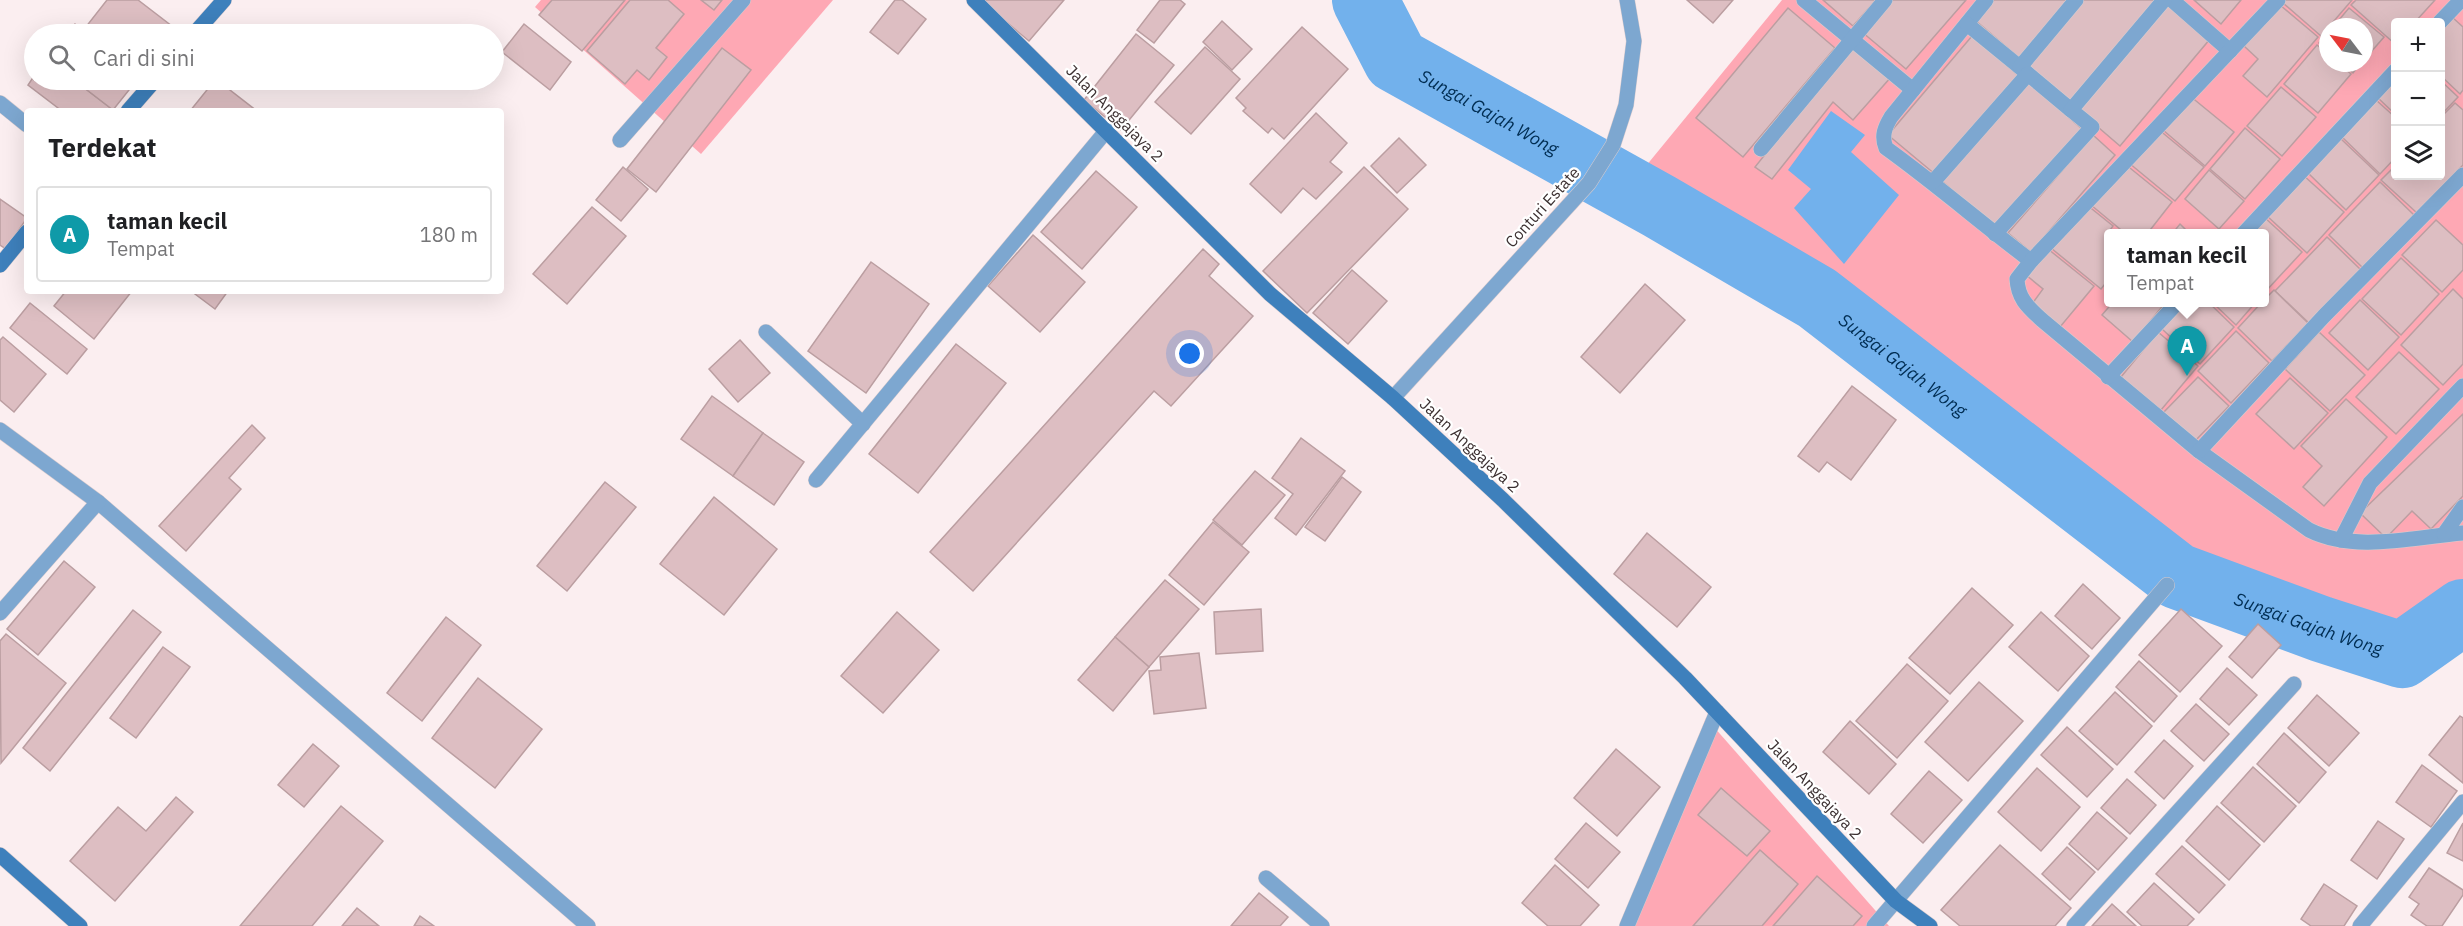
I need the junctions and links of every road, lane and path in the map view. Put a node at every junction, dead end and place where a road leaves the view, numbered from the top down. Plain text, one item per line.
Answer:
1 (224, 0) edge
2 (743, 0) edge
3 (974, 0) edge
4 (1627, 0) edge
5 (1804, 0) edge
6 (1885, 0) edge
7 (1986, 0) edge
8 (2076, 0) edge
9 (2164, 0) edge
10 (2172, 0) edge
11 (2278, 0) edge
12 (2461, 0) edge
13 (2444, 18) edge
14 (203, 24) edge
15 (1967, 24) junction
16 (1851, 40) junction
17 (2230, 51) junction
18 (2024, 70) junction
19 (2394, 72) edge
20 (146, 90) edge
21 (1912, 90) junction
22 (0, 103) edge
23 (131, 108) edge
24 (2071, 110) junction
25 (24, 123) edge
26 (1107, 130) junction
27 (620, 140) dead end
28 (1761, 149) dead end
29 (2463, 175) edge
30 (1933, 182) junction
31 (2248, 229) edge
32 (1995, 234) junction
33 (24, 236) edge
34 (2031, 261) junction
35 (0, 265) edge
36 (2174, 307) edge
37 (766, 332) dead end
38 (2109, 377) junction
39 (2463, 386) edge
40 (1393, 398) junction
41 (863, 424) junction
42 (0, 430) edge
43 (2199, 451) junction
44 (816, 480) dead end
45 (98, 502) junction
46 (2463, 507) edge
47 (2463, 533) edge
48 (2445, 534) junction
49 (2341, 540) junction
50 (2167, 585) dead end
51 (0, 613) edge
52 (2294, 684) dead end
53 (1717, 712) junction
54 (2463, 802) edge
55 (0, 855) edge
56 (1266, 878) dead end
57 (1896, 901) junction
58 (80, 926) edge
59 (588, 926) edge
60 (1322, 926) edge
61 (1627, 926) edge
62 (1874, 926) edge
63 (1930, 926) edge
64 (2074, 926) edge
65 (2360, 926) edge

1 - 14 street
2 - 27 street
3 - 26 street, Jalan Anggajaya 2
4 - 40 street, Conturi Estate
5 - 16 street
6 - 16 street
7 - 15 street
8 - 18 street
9 - 24 street
10 - 17 street
11 - 17 street
12 - 13 street
15 - 18 street
15 - 21 street
16 - 21 street
16 - 28 street
17 - 34 street
18 - 24 street
18 - 30 street
19 - 31 street
20 - 23 street
21 - 30 street
22 - 25 street
24 - 32 street
26 - 40 street, Jalan Anggajaya 2
26 - 41 street
29 - 43 street
30 - 32 street
32 - 34 street
33 - 35 street
34 - 38 street
36 - 38 street
37 - 41 street
38 - 43 street
39 - 49 street
40 - 53 street, Jalan Anggajaya 2
41 - 44 street
42 - 45 street
43 - 49 street
45 - 51 street
45 - 59 street
46 - 48 street
47 - 48 street
48 - 49 street
50 - 57 street
52 - 64 street
53 - 57 street, Jalan Anggajaya 2
53 - 61 street
54 - 65 street
55 - 58 street
56 - 60 street
57 - 62 street
57 - 63 street, Jalan Anggajaya 2

